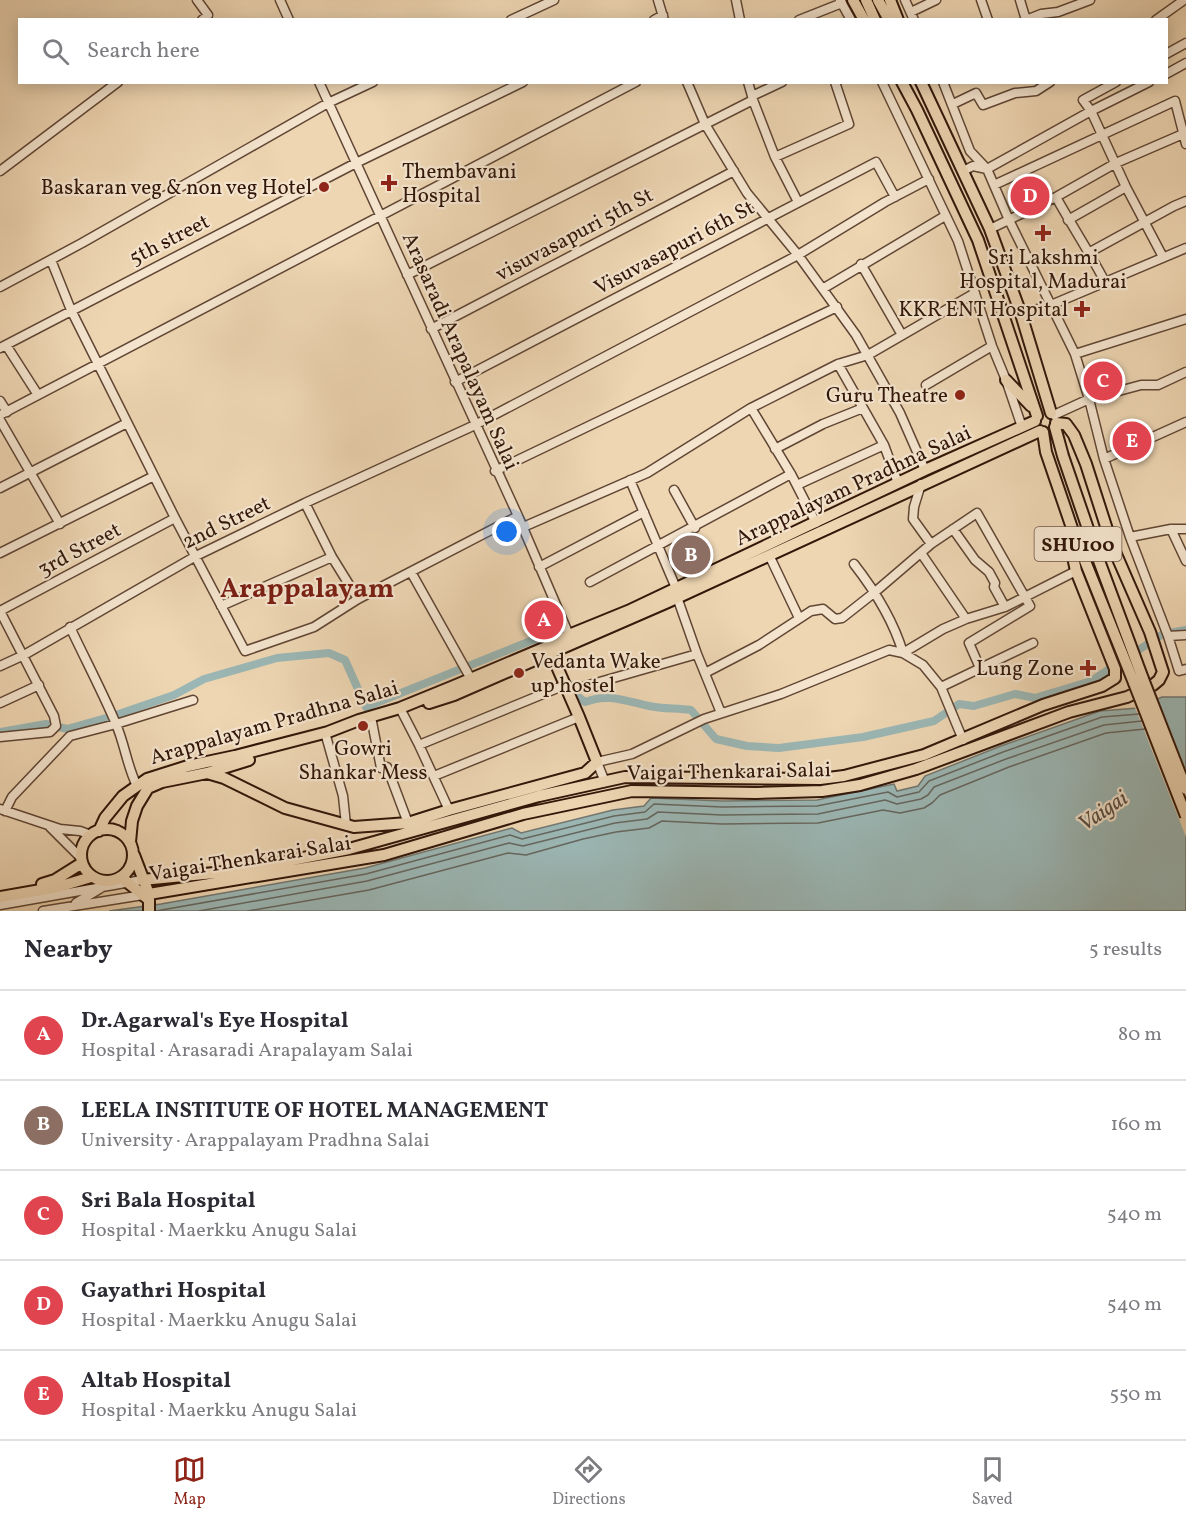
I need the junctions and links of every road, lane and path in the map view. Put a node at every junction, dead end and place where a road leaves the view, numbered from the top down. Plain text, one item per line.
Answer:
1 (197, 0) edge
2 (280, 0) edge
3 (554, 0) edge
4 (658, 0) edge
5 (736, 0) edge
6 (853, 0) edge
7 (866, 0) edge
8 (878, 0) edge
9 (890, 0) edge
10 (905, 0) edge
11 (936, 0) edge
12 (981, 0) edge
13 (1020, 0) edge
14 (1090, 0) edge
15 (841, 2) edge
16 (1178, 2) edge
17 (913, 16) edge
18 (204, 18) edge
19 (288, 18) edge
20 (515, 18) edge
21 (660, 18) edge
22 (740, 18) edge
23 (804, 18) edge
24 (850, 18) edge
25 (863, 18) edge
26 (874, 18) edge
27 (888, 18) edge
28 (897, 18) edge
29 (987, 18) edge
30 (1025, 18) edge
31 (1031, 18) edge
32 (1158, 18) edge
33 (1186, 43) edge
34 (1168, 53) edge
35 (1186, 63) edge
36 (1168, 73) edge
37 (115, 84) edge
38 (320, 84) edge
39 (369, 84) edge
40 (519, 84) edge
41 (632, 84) edge
42 (688, 84) edge
43 (749, 84) edge
44 (778, 84) edge
45 (837, 84) edge
46 (883, 84) edge
47 (903, 84) edge
48 (922, 84) edge
49 (945, 84) edge
50 (1047, 84) edge
51 (1112, 84) edge
52 (1145, 84) edge
53 (753, 98) junction
54 (328, 103) junction
55 (953, 104) junction
56 (1091, 111) junction
57 (1184, 121) edge
58 (705, 124) junction
59 (1101, 134) junction
60 (1183, 134) junction
61 (1186, 144) edge
62 (775, 157) junction
63 (356, 163) junction
64 (1116, 163) junction
65 (987, 169) junction
66 (0, 171) edge
67 (734, 171) junction
68 (963, 171) junction
69 (929, 179) junction
70 (994, 185) junction
71 (1126, 187) junction
72 (895, 197) junction
73 (1056, 197) junction
74 (1186, 201) edge
75 (798, 202) junction
76 (945, 216) junction
77 (381, 217) junction
78 (768, 218) junction
79 (1009, 220) junction
80 (1068, 220) junction
81 (1144, 222) junction
82 (990, 229) junction
83 (1186, 248) edge
84 (1090, 252) junction
85 (798, 255) junction
86 (1163, 257) junction
87 (51, 260) junction
88 (861, 264) junction
89 (407, 275) junction
90 (1105, 282) junction
91 (0, 287) edge
92 (824, 288) junction
93 (975, 293) junction
94 (1051, 305) junction
95 (837, 307) junction
96 (70, 310) junction
97 (1021, 314) junction
98 (1186, 319) edge
99 (431, 329) junction
100 (902, 335) junction
101 (3, 346) edge
102 (992, 346) junction
103 (1075, 354) junction
104 (868, 355) junction
105 (98, 364) junction
106 (838, 364) junction
107 (1186, 372) edge
108 (1006, 381) junction
109 (455, 382) junction
110 (926, 385) dead end
111 (38, 396) junction
112 (1089, 399) junction
113 (0, 401) edge
114 (751, 408) junction
115 (863, 408) junction
116 (2, 416) edge
117 (1054, 420) junction
118 (1038, 422) junction
119 (1186, 422) edge
120 (127, 423) junction
121 (475, 425) junction
122 (1022, 433) junction
123 (884, 446) junction
124 (775, 449) junction
125 (1048, 457) junction
126 (1104, 459) junction
127 (926, 470) junction
128 (495, 471) junction
129 (31, 473) junction
130 (791, 474) junction
131 (154, 476) junction
132 (630, 480) junction
133 (898, 483) junction
134 (921, 484) junction
135 (797, 485) junction
136 (0, 488) edge
137 (674, 490) dead end
138 (305, 503) junction
139 (644, 512) junction
140 (518, 516) junction
141 (175, 518) junction
142 (816, 523) junction
143 (60, 524) junction
144 (521, 528) junction
145 (694, 528) junction
146 (1186, 528) edge
147 (953, 529) junction
148 (1171, 529) junction
149 (1073, 531) junction
150 (1130, 537) junction
151 (931, 544) junction
152 (659, 546) junction
153 (0, 553) edge
154 (921, 553) junction
155 (769, 555) junction
156 (196, 556) junction
157 (332, 556) junction
158 (1186, 561) edge
159 (854, 564) dead end
160 (539, 567) junction
161 (1076, 571) junction
162 (411, 572) junction
163 (590, 582) dead end
164 (875, 592) junction
165 (677, 593) junction
166 (1025, 597) junction
167 (358, 599) junction
168 (221, 606) junction
169 (1005, 607) junction
170 (0, 611) edge
171 (799, 618) junction
172 (966, 619) junction
173 (70, 627) junction
174 (1167, 634) junction
175 (1186, 634) edge
176 (569, 635) junction
177 (1033, 643) dead end
178 (551, 647) junction
179 (903, 653) junction
180 (697, 654) junction
181 (24, 655) junction
182 (1129, 656) junction
183 (0, 666) edge
184 (980, 668) junction
185 (1186, 669) edge
186 (705, 673) junction
187 (471, 679) junction
188 (1139, 681) junction
189 (39, 686) junction
190 (941, 687) junction
191 (569, 689) junction
192 (193, 700) dead end
193 (0, 703) edge
194 (402, 712) junction
195 (721, 713) junction
196 (579, 717) junction
197 (115, 722) junction
198 (372, 722) junction
199 (326, 736) junction
200 (0, 737) edge
201 (963, 740) junction
202 (420, 745) junction
203 (597, 762) junction
204 (207, 773) junction
205 (434, 776) junction
206 (605, 782) junction
207 (137, 786) junction
208 (1186, 789) edge
209 (2, 810) edge
210 (449, 810) junction
211 (1186, 816) edge
212 (408, 823) junction
213 (47, 825) junction
214 (346, 825) junction
215 (95, 833) junction
216 (131, 847) junction
217 (81, 861) junction
218 (144, 876) junction
219 (93, 877) junction
220 (118, 881) junction
221 (81, 889) junction
222 (149, 898) edge
223 (2, 900) edge
224 (70, 906) junction
225 (43, 911) edge

1 - 18 street
2 - 19 street
3 - 20 street
4 - 21 street
5 - 22 street
6 - 25 main road
7 - 26 main road
8 - 27 main road
9 - 28 main road
10 - 17 street
11 - 17 street
12 - 29 street
13 - 30 street
14 - 31 street
15 - 23 street
15 - 24 street
16 - 32 street
33 - 34 street
35 - 36 street
37 - 66 street
38 - 54 street, Arasaradi Arapalayam Salai
39 - 54 street
40 - 63 street, 5th street
41 - 77 street
42 - 58 street
43 - 53 street
44 - 53 street
45 - 62 street
46 - 69 street
47 - 118 main road, SHU100
48 - 68 main road, SHU100
49 - 55 street
50 - 55 street
51 - 56 street
52 - 56 street
53 - 58 street
53 - 62 street
54 - 63 street, Arasaradi Arapalayam Salai
54 - 87 street
55 - 65 street
56 - 59 street
56 - 65 street
57 - 59 street
57 - 60 street
58 - 67 street
58 - 89 street
59 - 64 street
59 - 70 street
60 - 61 street
60 - 64 street
62 - 75 street
63 - 77 street, Arasaradi Arapalayam Salai
63 - 96 street, 5th street
64 - 71 street
64 - 73 street
65 - 68 street
65 - 70 street
67 - 78 street
67 - 99 street, visuvasapuri 5th St
68 - 82 main road, SHU100
69 - 72 street, 2nd Street
69 - 76 street
70 - 79 street
71 - 80 street
71 - 81 street
72 - 75 street, Visuvasapuri 6th St
72 - 85 street, 2nd Street
73 - 79 street
73 - 80 street
74 - 81 street
75 - 78 street, Visuvasapuri 6th St
76 - 88 street
76 - 93 street
77 - 89 street, Arasaradi Arapalayam Salai
77 - 105 street
78 - 85 street
78 - 109 street, Visuvasapuri 6th St
79 - 82 street
79 - 94 street
80 - 84 street
81 - 84 street
81 - 86 street
82 - 97 main road, SHU100
83 - 86 street
84 - 90 street
85 - 92 street
85 - 121 street, 2nd Street
86 - 90 street
87 - 91 street
87 - 96 street
88 - 92 street
88 - 100 street
89 - 99 street, Arasaradi Arapalayam Salai
90 - 94 street
92 - 95 street
93 - 100 street
93 - 102 street
94 - 97 street
94 - 103 street
95 - 104 street
95 - 128 street
96 - 101 street, 5th street
96 - 105 street
97 - 117 main road, SHU100
98 - 103 street
99 - 109 street, Arasaradi Arapalayam Salai
100 - 104 street
101 - 111 street
102 - 108 street
102 - 110 street
103 - 112 street
104 - 106 street
104 - 127 street
105 - 111 street
105 - 120 street
106 - 114 street
106 - 115 street
107 - 112 street
108 - 118 main road
108 - 122 street
109 - 121 street, Arasaradi Arapalayam Salai
111 - 116 street
112 - 117 street
112 - 126 street
113 - 116 street
114 - 124 street
114 - 132 street
115 - 123 street
115 - 124 street
116 - 129 street
117 - 118 main road
117 - 118 main road
117 - 182 main road, SHU100
117 - 222 main road, Vaigai Thenkarai Salai
118 - 122 main road, Arappalayam Pradhna Salai
118 - 125 main road, SHU100
119 - 126 street
120 - 129 street
120 - 131 street
121 - 128 street, Arasaradi Arapalayam Salai
121 - 138 street, 2nd Street
122 - 125 main road
122 - 127 main road, Arappalayam Pradhna Salai
122 - 134 main road, Arappalayam Pradhna Salai
123 - 133 street
123 - 135 street
124 - 130 street
125 - 149 main road, SHU100
126 - 150 street
127 - 133 main road, Arappalayam Pradhna Salai
128 - 140 street, Arasaradi Arapalayam Salai
129 - 136 street
129 - 143 street
130 - 135 street
130 - 145 street
131 - 141 street
131 - 143 street
132 - 139 street
132 - 144 street
133 - 142 main road, Arappalayam Pradhna Salai
134 - 151 street
134 - 155 main road, Arappalayam Pradhna Salai
135 - 142 street
137 - 145 street
138 - 156 street, 2nd Street
138 - 157 street
139 - 152 street
139 - 160 street
140 - 144 street, Arasaradi Arapalayam Salai
140 - 162 street
141 - 156 street
141 - 170 street, 3rd Street
142 - 165 main road, Arappalayam Pradhna Salai
143 - 153 street
144 - 160 street, Arasaradi Arapalayam Salai
145 - 152 street
146 - 148 street
147 - 151 street
147 - 166 street
147 - 169 street
148 - 150 street
148 - 158 street
149 - 161 main road, Vaigai Thenkarai Salai
149 - 182 main road, SHU100
150 - 174 street
151 - 154 street
152 - 163 street
152 - 165 street
154 - 164 street
154 - 172 street
155 - 165 main road, Arappalayam Pradhna Salai
155 - 171 street
156 - 168 street
156 - 173 street, 2nd Street
157 - 167 street
157 - 168 street
159 - 164 street
160 - 176 street, Arasaradi Arapalayam Salai
161 - 166 street
161 - 201 main road, Vaigai Thenkarai Salai
162 - 167 street
162 - 187 street
164 - 171 street
164 - 179 street
165 - 176 main road, Arappalayam Pradhna Salai
165 - 178 main road
165 - 180 street
166 - 169 street
166 - 184 street
167 - 168 street
169 - 172 street
170 - 181 street
171 - 186 street
172 - 179 street
173 - 181 street, 2nd Street
173 - 197 street
174 - 175 street
174 - 185 street
176 - 178 main road, Arappalayam Pradhna Salai
177 - 184 street
178 - 187 main road, Arappalayam Pradhna Salai
178 - 191 main road
178 - 194 main road
179 - 190 street
179 - 195 street
180 - 186 street
180 - 191 street
181 - 183 street, 2nd Street
181 - 189 street
182 - 188 main road, SHU100
184 - 190 street
186 - 195 street
187 - 207 main road, Arappalayam Pradhna Salai
188 - 208 main road, SHU100, bridge
188 - 211 main road, SHU100, bridge
189 - 193 street
189 - 200 street
190 - 201 street
191 - 196 main road
191 - 202 street
192 - 197 street
194 - 198 main road
194 - 202 street
195 - 203 street
196 - 203 main road
196 - 205 street
197 - 207 street
197 - 209 street
198 - 199 main road
198 - 212 street
199 - 204 main road
199 - 214 street
201 - 206 main road, Vaigai Thenkarai Salai
202 - 205 street
203 - 206 street
203 - 210 main road, Arappalayam Pradhna Salai
204 - 214 main road, Arappalayam Pradhna Salai
204 - 216 main road, Arappalayam Pradhna Salai
205 - 210 street
206 - 218 main road, Vaigai Thenkarai Salai
207 - 215 main road, Arappalayam Pradhna Salai
209 - 213 street
210 - 212 main road, Arappalayam Pradhna Salai
212 - 214 main road, Arappalayam Pradhna Salai
213 - 215 street
213 - 217 street
215 - 216 main road
215 - 217 main road
216 - 218 main road
216 - 220 main road
217 - 219 main road
217 - 223 main road
218 - 220 street, Vaigai Thenkarai Salai
218 - 222 main road
219 - 220 main road
219 - 221 street
219 - 223 main road
220 - 221 street, Vaigai Thenkarai Salai
220 - 222 main road
220 - 224 street
221 - 223 street, Vaigai Thenkarai Salai
222 - 224 street, Vaigai Thenkarai Salai
224 - 225 street, Vaigai Thenkarai Salai

